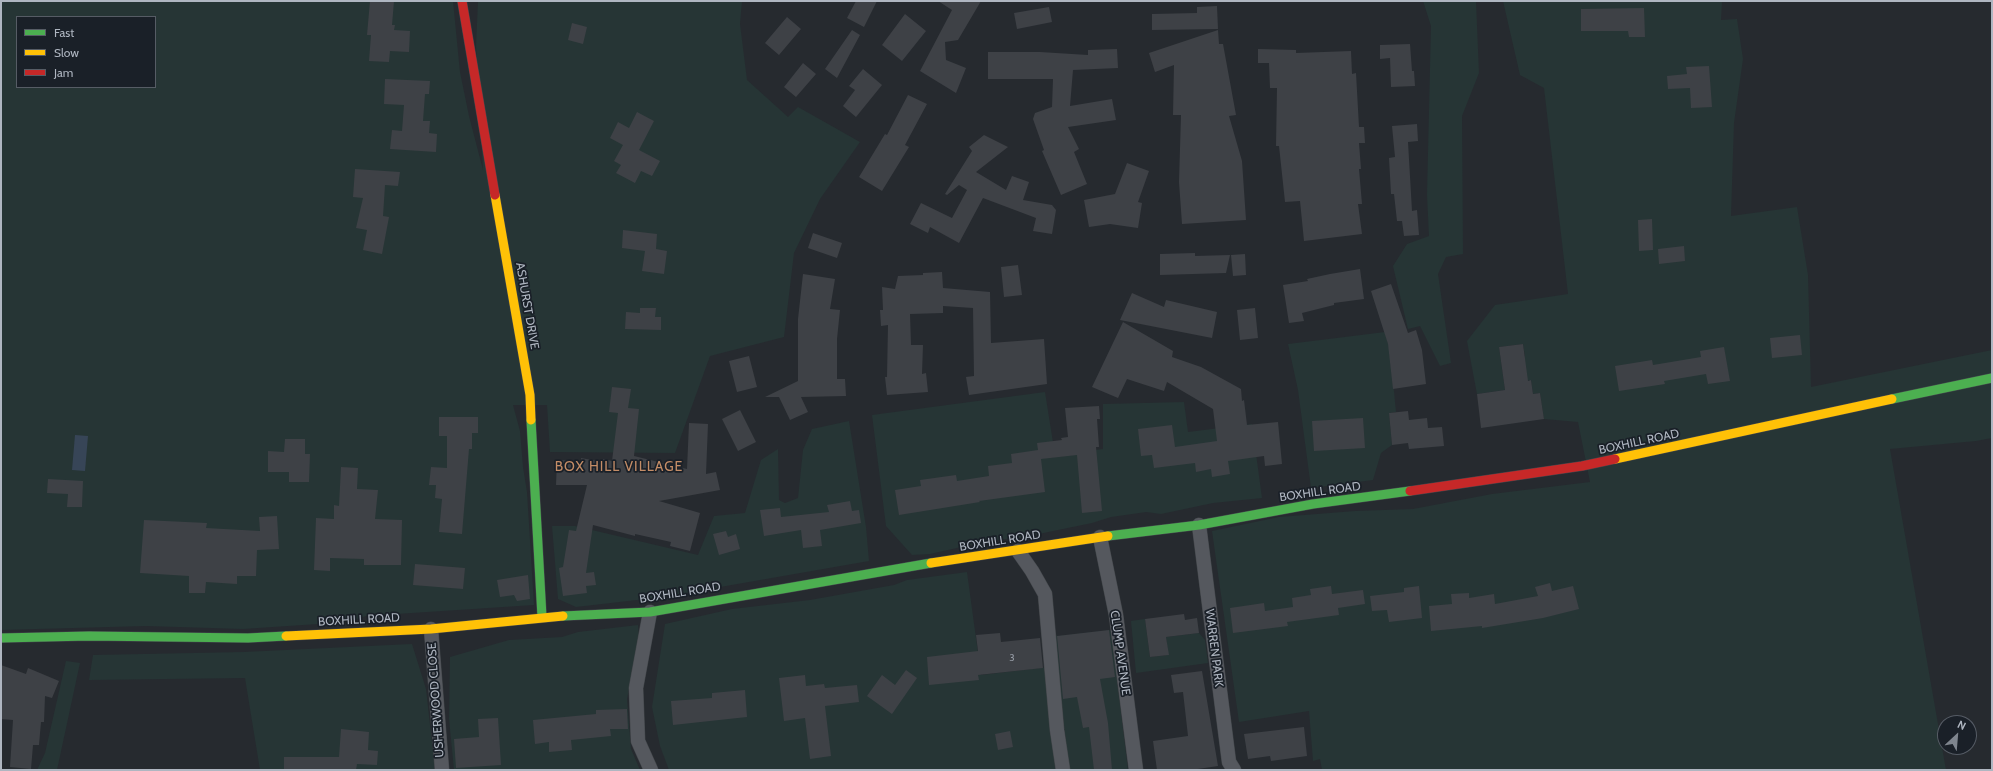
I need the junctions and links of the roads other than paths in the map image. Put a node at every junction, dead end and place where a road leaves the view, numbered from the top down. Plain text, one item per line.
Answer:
1 (462, 1) edge
2 (1992, 378) edge
3 (1198, 525) junction
4 (1100, 537) junction
5 (1018, 551) junction
6 (650, 612) junction
7 (542, 617) junction
8 (431, 629) junction
9 (1, 638) edge
10 (442, 770) edge
11 (651, 770) edge
12 (1063, 770) edge
13 (1136, 770) edge
14 (1234, 770) edge

1 - 7 street, ASHURST DRIVE
2 - 3 street, BOXHILL ROAD
3 - 4 street, BOXHILL ROAD
3 - 14 street, WARREN PARK
4 - 5 street, BOXHILL ROAD
4 - 13 street, CLUMP AVENUE
5 - 6 street, BOXHILL ROAD
5 - 12 street
6 - 7 street, BOXHILL ROAD
6 - 11 street
7 - 8 street, BOXHILL ROAD
8 - 9 street, BOXHILL ROAD
8 - 10 street, USHERWOOD CLOSE

